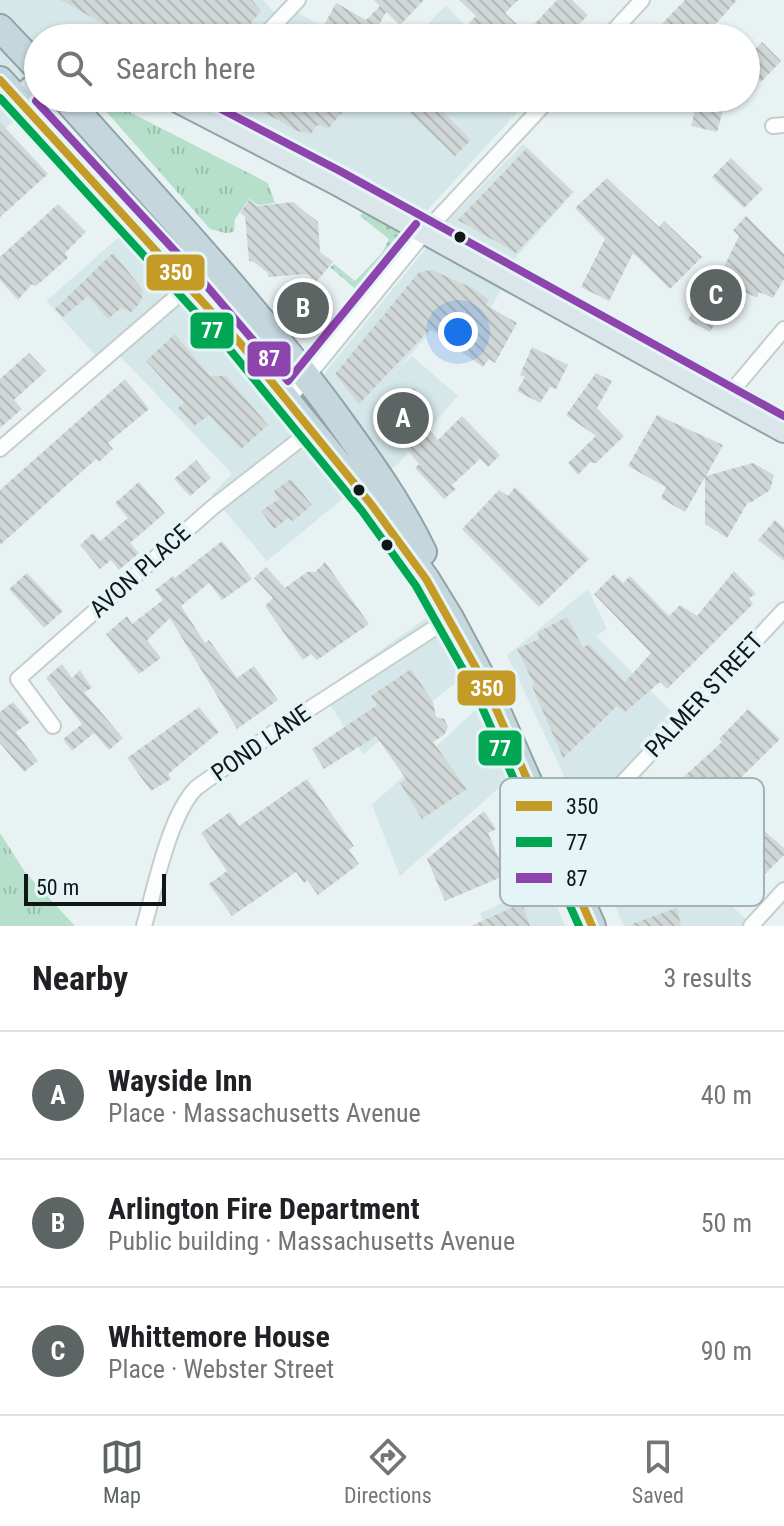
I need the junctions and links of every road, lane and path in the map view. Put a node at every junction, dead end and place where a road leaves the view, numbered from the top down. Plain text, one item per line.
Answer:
1 (298, 0) edge
2 (642, 0) edge
3 (275, 24) edge
4 (620, 24) edge
5 (0, 28) edge
6 (24, 53) edge
7 (0, 80) edge
8 (24, 90) edge
9 (45, 112) edge
10 (77, 112) edge
11 (220, 112) edge
12 (537, 112) edge
13 (425, 232) junction
14 (190, 285) junction
15 (784, 329) edge
16 (307, 377) junction
17 (726, 398) junction
18 (288, 400) junction
19 (312, 430) junction
20 (784, 430) edge
21 (0, 449) edge
22 (784, 610) edge
23 (450, 618) junction
24 (53, 726) dead end
25 (527, 778) edge
26 (627, 778) edge
27 (784, 890) edge
28 (583, 906) edge
29 (144, 926) edge
30 (592, 926) edge
31 (751, 926) edge

1 - 3 street
2 - 4 street
5 - 6 highway
7 - 8 highway
9 - 14 highway
10 - 16 highway
11 - 13 main road
12 - 13 street
13 - 16 street
13 - 17 main road
14 - 18 highway
14 - 21 street
15 - 17 street
16 - 18 street
16 - 23 highway
17 - 20 main road
18 - 19 highway
19 - 23 highway
19 - 24 street, AVON PLACE
22 - 26 street, PALMER STREET
23 - 25 highway
23 - 29 street, POND LANE
27 - 31 street
28 - 30 highway

